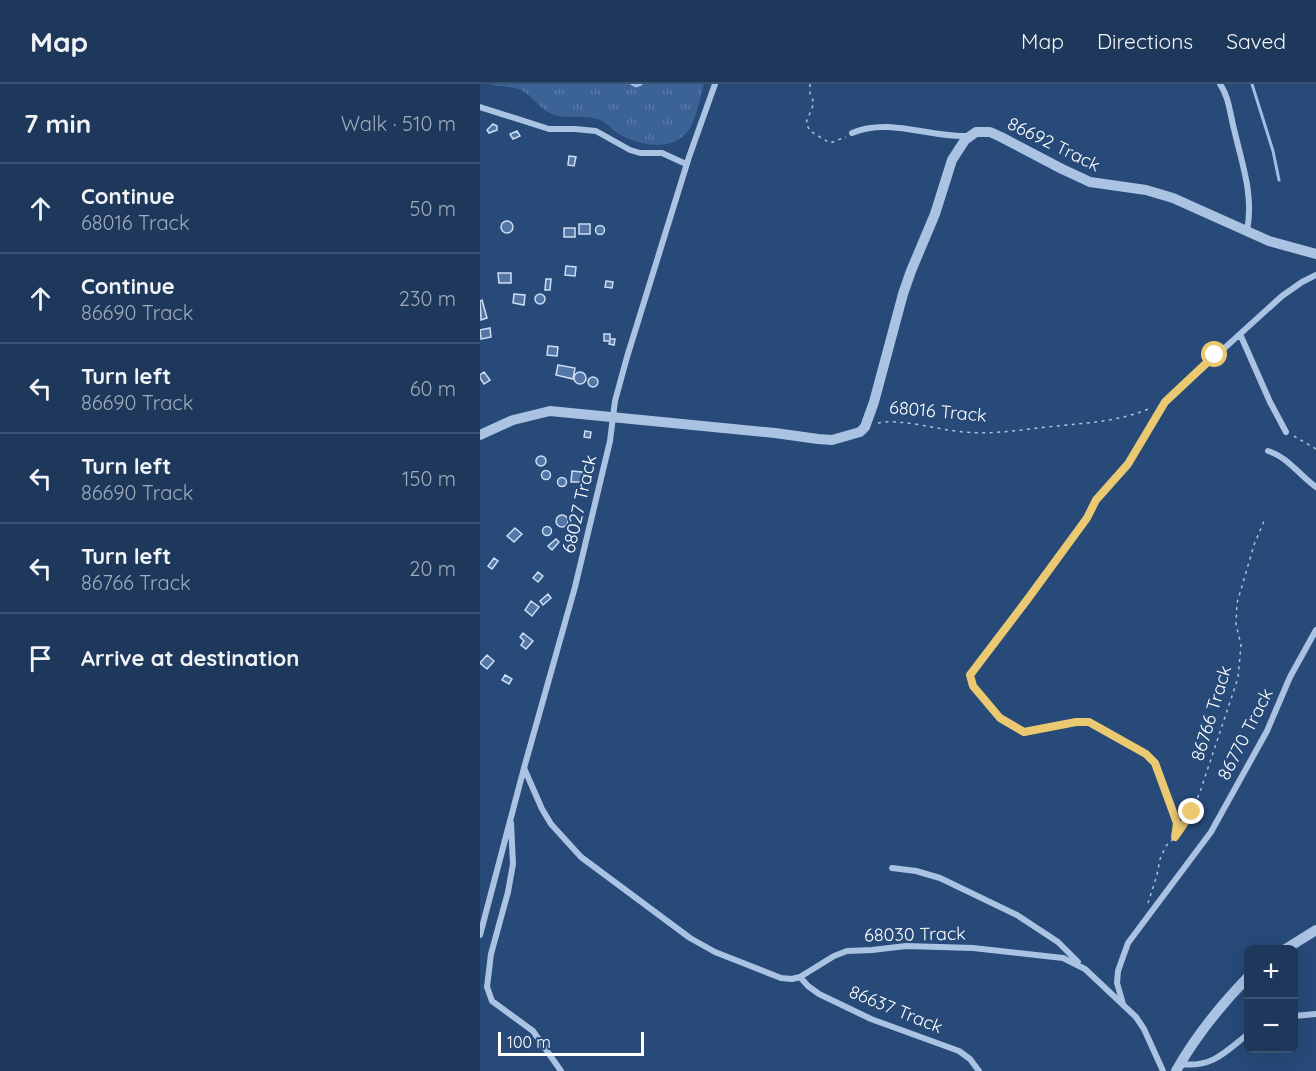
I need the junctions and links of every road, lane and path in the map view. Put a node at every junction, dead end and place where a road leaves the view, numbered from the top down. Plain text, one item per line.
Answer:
1 (715, 84) edge
2 (810, 84) edge
3 (1220, 84) edge
4 (480, 107) edge
5 (852, 133) joint
6 (969, 136) junction
7 (686, 164) junction
8 (1247, 231) junction
9 (1316, 254) edge
10 (1316, 275) edge
11 (1240, 334) junction
12 (1165, 402) junction
13 (612, 418) junction
14 (865, 427) junction
15 (1286, 432) joint
16 (480, 435) edge
17 (1316, 449) edge
18 (1268, 451) dead end
19 (1316, 487) edge
20 (1264, 520) dead end
21 (1027, 600) joint
22 (1316, 630) edge
23 (524, 768) junction
24 (510, 820) junction
25 (1175, 837) junction
26 (892, 868) dead end
27 (1146, 907) dead end
28 (1316, 930) edge
29 (480, 934) edge
30 (1292, 945) edge
31 (1085, 969) junction
32 (800, 977) junction
33 (1244, 981) edge
34 (1123, 1005) junction
35 (1316, 1014) edge
36 (1298, 1016) edge
37 (1244, 1037) edge
38 (1178, 1068) edge
39 (561, 1071) edge
40 (979, 1071) edge
41 (1163, 1071) edge

1 - 7 street, 68027 Track
2 - 5 path
3 - 8 street
4 - 7 street
5 - 6 street
6 - 8 street, 86692 Track
6 - 14 street
7 - 13 street, 68027 Track
8 - 9 street, 86692 Track
10 - 11 street
11 - 12 street
11 - 15 street
12 - 14 path, 68016 Track
12 - 21 street
13 - 14 street, 68016 Track
13 - 16 street, 68016 Track
13 - 23 street, 68027 Track
15 - 17 path
18 - 19 street
20 - 25 path, 86766 Track
21 - 25 path
22 - 34 street, 86770 Track
23 - 24 street, 68027 Track
23 - 32 street
24 - 29 street, 68027 Track
24 - 39 street
25 - 27 path, 86766 Track
26 - 31 street
28 - 30 street
31 - 32 street, 68030 Track
31 - 34 street, 68030 Track
32 - 40 street, 86637 Track
33 - 38 street
34 - 41 street, 68030 Track
35 - 36 street
37 - 38 street

